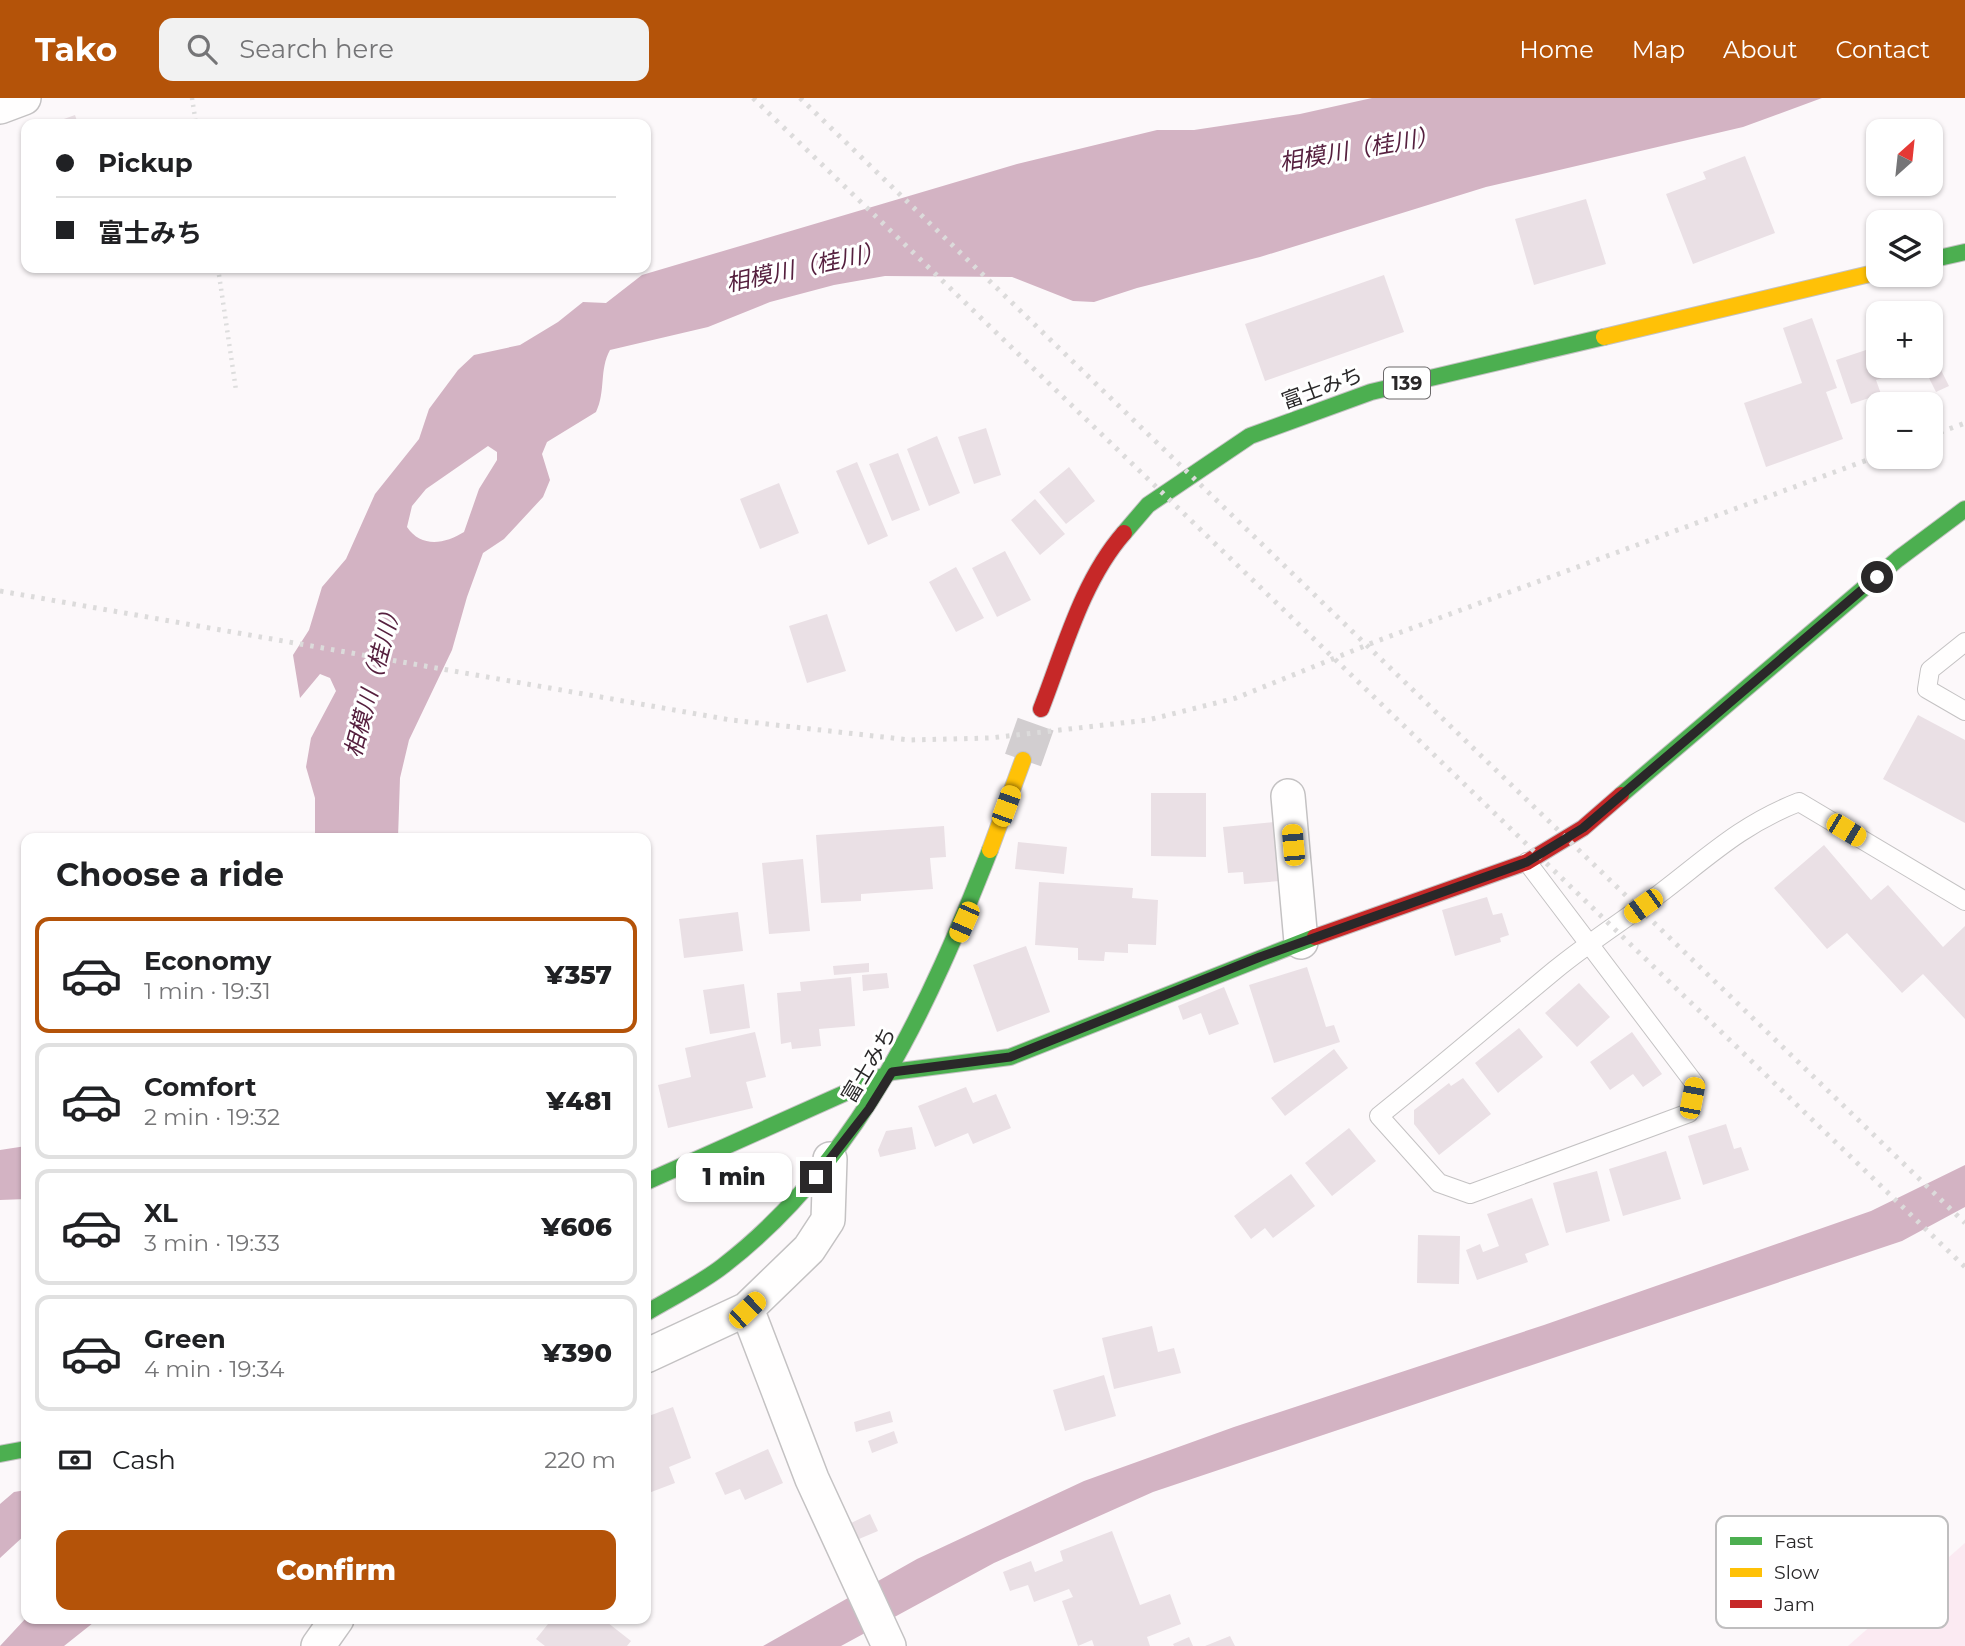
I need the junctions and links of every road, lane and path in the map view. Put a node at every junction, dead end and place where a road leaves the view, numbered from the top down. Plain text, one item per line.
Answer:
1 (24, 98) edge
2 (192, 98) edge
3 (0, 107) edge
4 (195, 119) edge
5 (1965, 252) edge
6 (1943, 257) edge
7 (219, 273) edge
8 (1866, 275) edge
9 (236, 390) dead end
10 (1965, 509) edge
11 (1965, 642) edge
12 (1041, 709) tunnel mouth
13 (1965, 711) edge
14 (1023, 760) tunnel mouth
15 (1288, 796) dead end
16 (1527, 862) junction
17 (1965, 901) edge
18 (1301, 942) junction
19 (1590, 944) junction
20 (892, 1072) junction
21 (830, 1159) junction
22 (651, 1180) edge
23 (651, 1310) edge
24 (747, 1310) junction
25 (651, 1354) edge
26 (21, 1450) edge
27 (0, 1454) edge
28 (333, 1624) edge
29 (889, 1645) edge
30 (318, 1646) edge

1 - 3 street
2 - 4 path
5 - 6 main road
7 - 9 path
8 - 12 main road, 富士みち / 139
10 - 16 main road
11 - 13 lane
14 - 20 main road, 富士みち
15 - 18 street
16 - 18 main road
16 - 19 lane
17 - 19 lane
18 - 20 main road
19 - 19 lane
20 - 21 main road, 富士みち
20 - 22 main road
21 - 23 main road, 富士みち
21 - 24 street
24 - 25 street
24 - 29 street
26 - 27 main road
28 - 30 street

